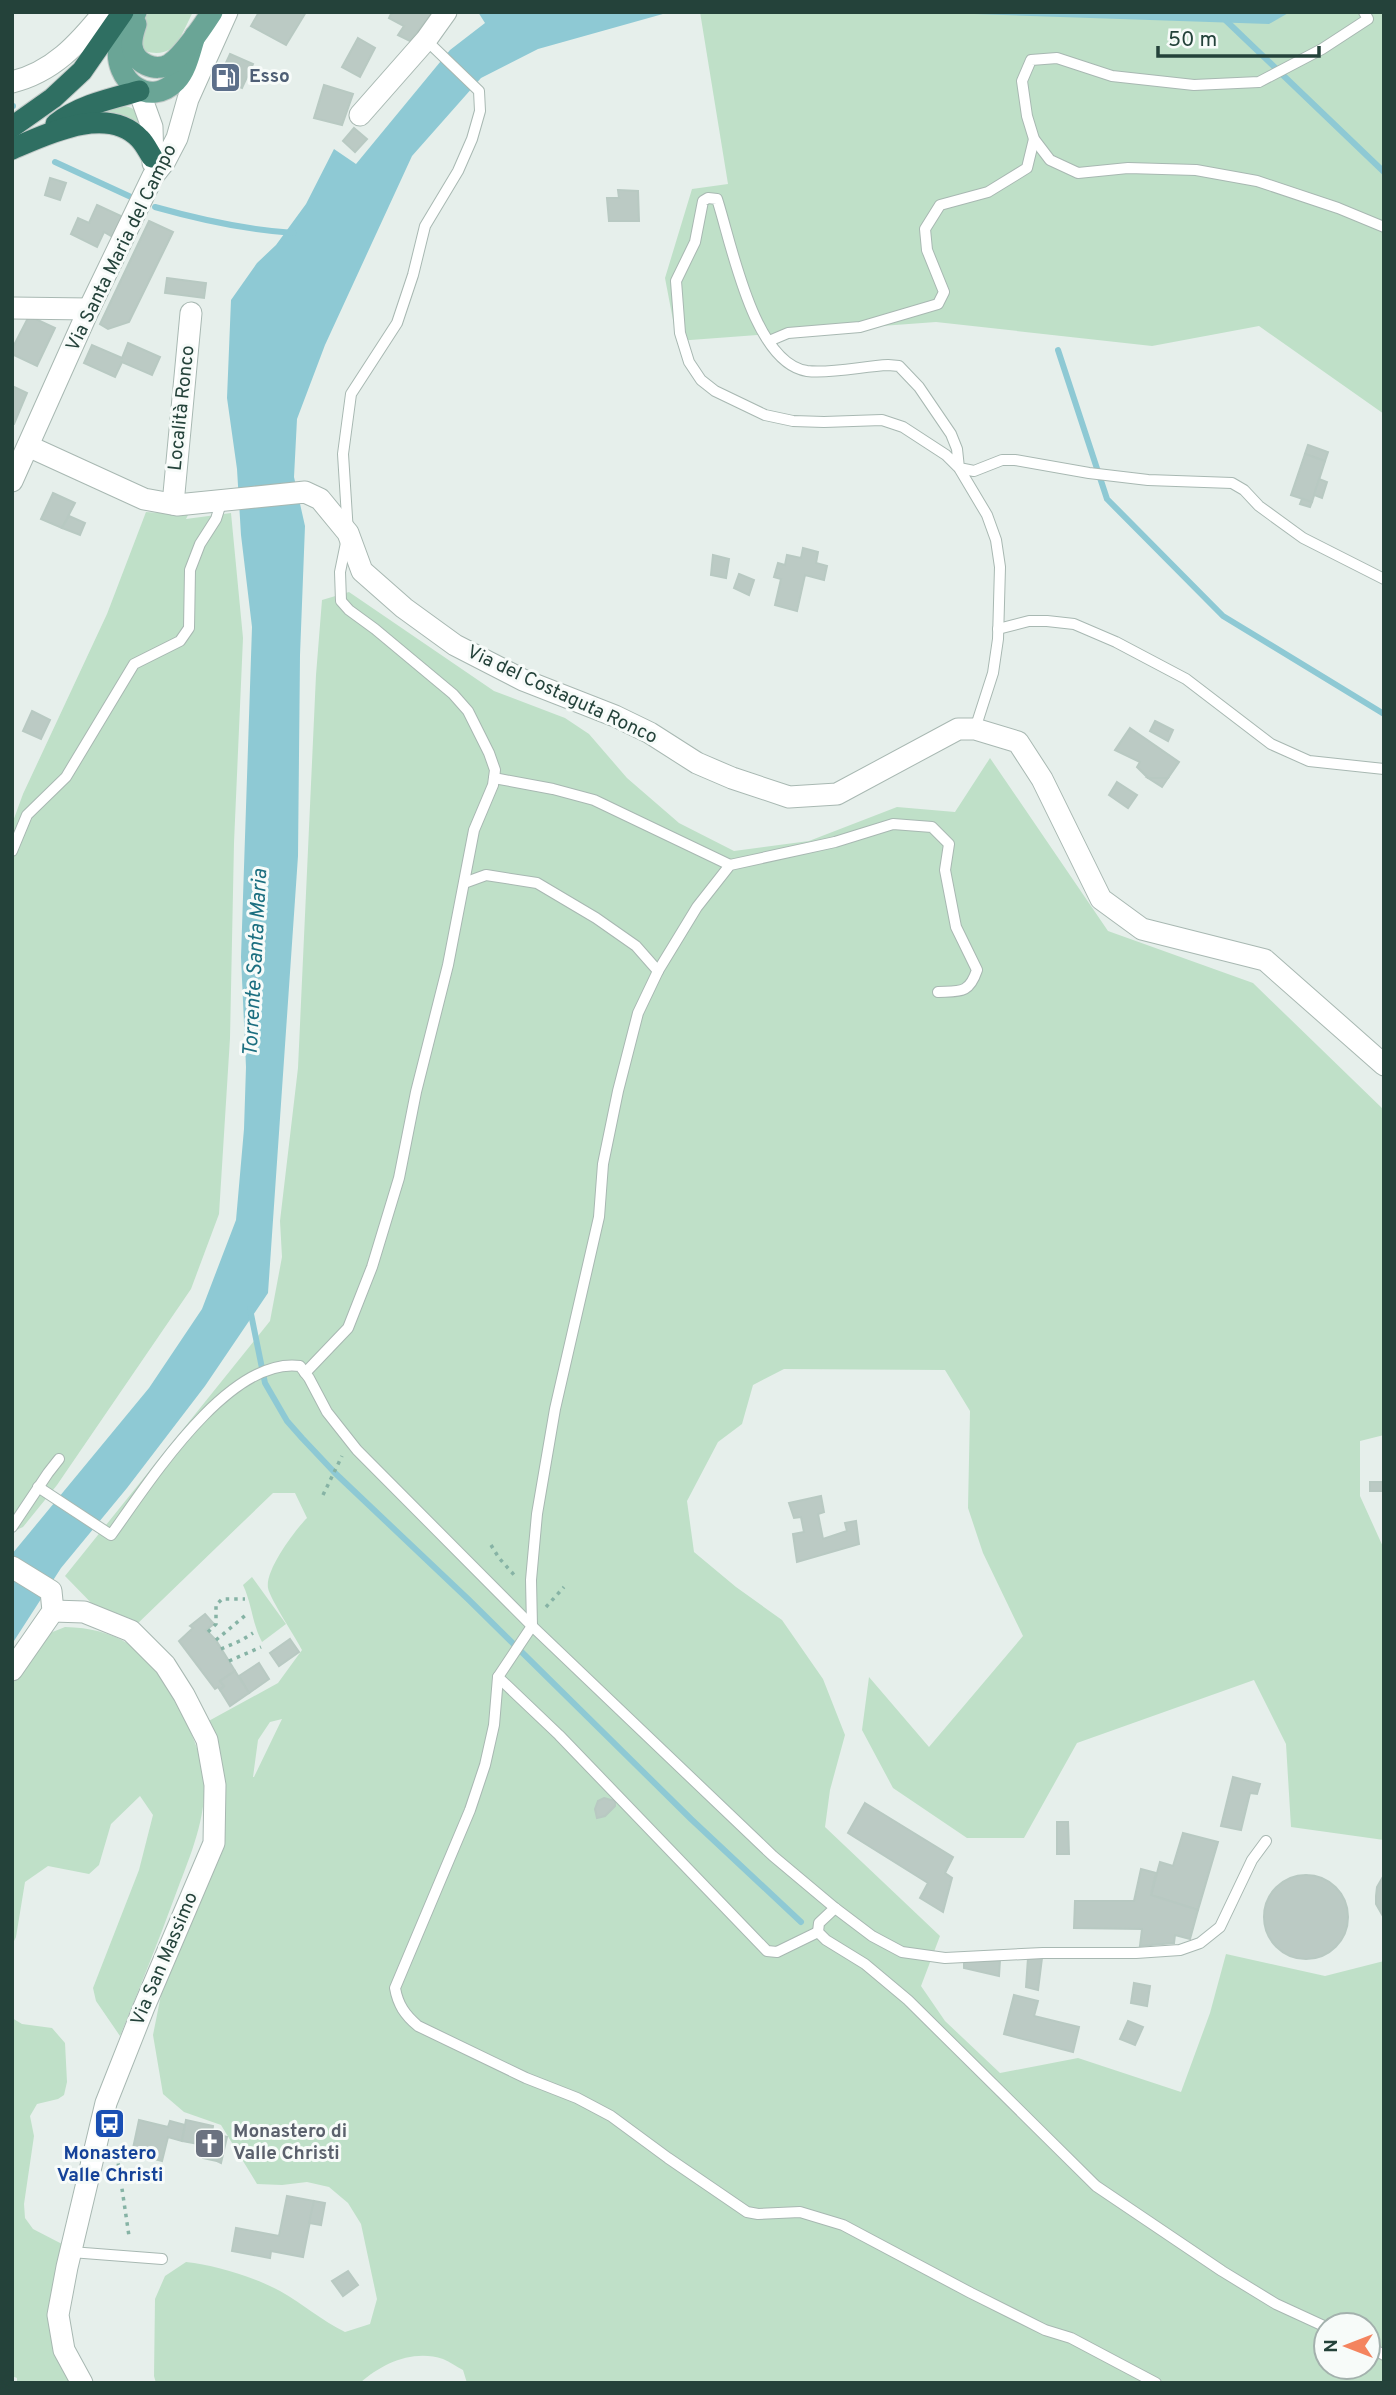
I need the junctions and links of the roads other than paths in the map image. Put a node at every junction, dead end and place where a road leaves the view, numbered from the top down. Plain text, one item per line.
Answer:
1 (104, 12) edge
2 (123, 12) edge
3 (138, 12) edge
4 (212, 12) edge
5 (227, 12) edge
6 (446, 12) edge
7 (1364, 12) edge
8 (195, 36) junction
9 (426, 40) junction
10 (12, 82) edge
11 (139, 91) junction
12 (360, 115) dead end
13 (12, 127) edge
14 (1034, 139) junction
15 (35, 140) junction
16 (12, 149) edge
17 (151, 174) junction
18 (1384, 227) edge
19 (12, 308) edge
20 (89, 309) junction
21 (191, 313) dead end
22 (769, 341) junction
23 (28, 446) junction
24 (959, 468) junction
25 (12, 481) edge
26 (224, 500) junction
27 (173, 504) junction
28 (348, 533) junction
29 (1384, 579) edge
30 (998, 629) junction
31 (975, 729) junction
32 (1384, 769) edge
33 (494, 778) junction
34 (12, 850) edge
35 (730, 865) junction
36 (464, 883) junction
37 (658, 971) junction
38 (937, 992) dead end
39 (1384, 1065) edge
40 (305, 1373) junction
41 (59, 1459) dead end
42 (43, 1490) junction
43 (12, 1527) edge
44 (12, 1567) edge
45 (52, 1601) junction
46 (533, 1626) junction
47 (12, 1670) edge
48 (501, 1671) junction
49 (1266, 1841) dead end
50 (835, 1908) junction
51 (818, 1932) junction
52 (71, 2252) junction
53 (162, 2259) dead end
54 (1312, 2321) edge
55 (82, 2383) edge
56 (1156, 2383) edge

1 - 10 street
2 - 13 highway
3 - 8 main road
3 - 11 main road
4 - 8 main road
5 - 17 street, Via Santa Maria del Campo
6 - 9 street
7 - 14 lane
8 - 11 main road
9 - 12 street
9 - 28 lane
11 - 15 highway
11 - 17 street
14 - 18 lane
14 - 22 lane
15 - 16 highway
15 - 17 highway
17 - 20 street, Via Santa Maria del Campo
19 - 20 street
20 - 23 street, Via Santa Maria del Campo
21 - 27 street, Località Ronco
22 - 24 lane
22 - 24 lane
23 - 25 street, Via Santa Maria del Campo
23 - 27 street
24 - 29 lane
24 - 30 lane
26 - 27 street
26 - 28 street, Via del Costaguta Ronco
26 - 34 lane
28 - 31 street, Via del Costaguta Ronco
28 - 33 lane
30 - 31 lane
30 - 32 lane
31 - 39 street
33 - 35 lane
33 - 36 lane
35 - 37 lane
35 - 38 lane
36 - 37 lane
36 - 40 lane
37 - 46 lane
40 - 42 lane
40 - 46 lane
41 - 42 lane
42 - 43 lane
44 - 45 street
45 - 47 street
45 - 52 street, Via San Massimo
46 - 48 lane
46 - 50 lane
48 - 51 lane
48 - 56 lane
49 - 50 lane
50 - 51 lane
51 - 54 lane
52 - 53 lane
52 - 55 street, Via San Massimo

